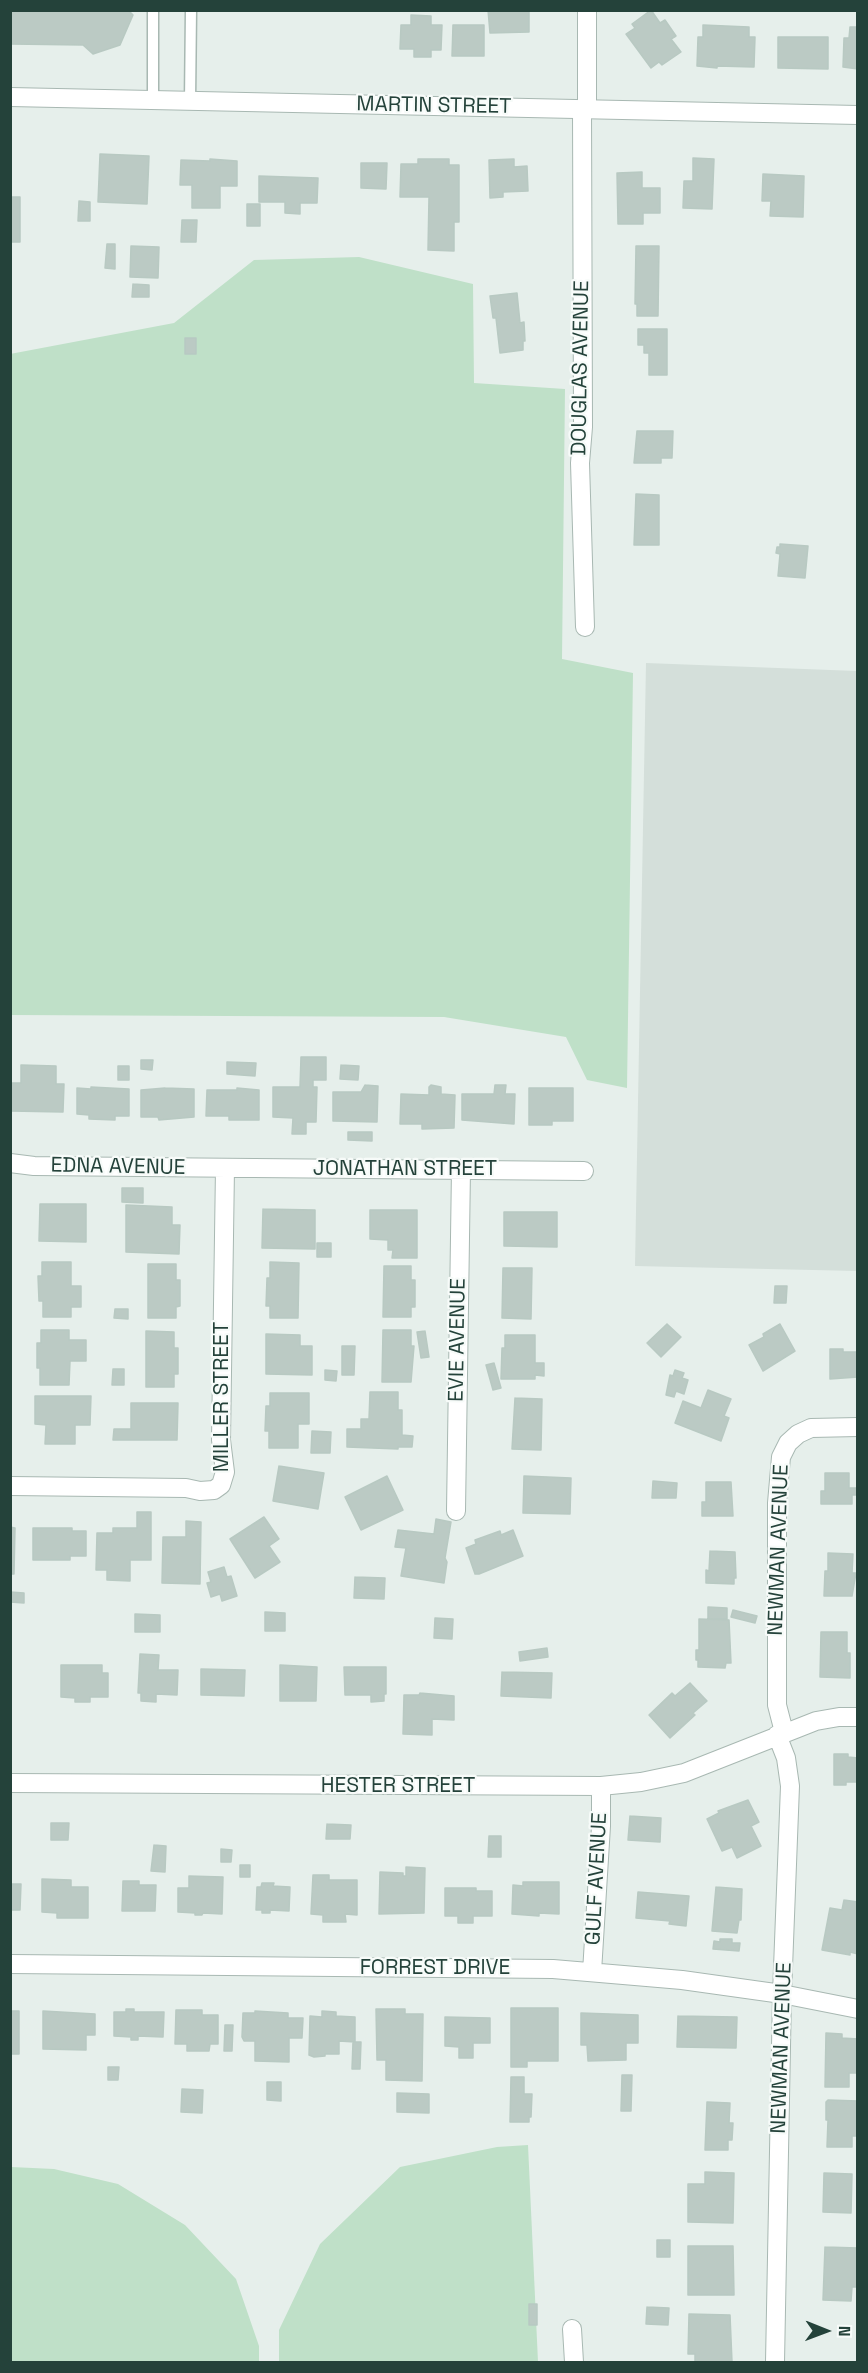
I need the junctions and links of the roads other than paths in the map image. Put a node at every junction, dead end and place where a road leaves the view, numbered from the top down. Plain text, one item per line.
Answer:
1 (153, 10) edge
2 (191, 10) edge
3 (587, 10) edge
4 (10, 97) edge
5 (153, 100) junction
6 (190, 101) junction
7 (585, 109) junction
8 (858, 115) edge
9 (585, 627) dead end
10 (10, 1163) edge
11 (225, 1168) junction
12 (460, 1169) junction
13 (584, 1171) dead end
14 (858, 1426) edge
15 (10, 1486) edge
16 (456, 1511) dead end
17 (858, 1717) edge
18 (780, 1734) junction
19 (10, 1783) edge
20 (601, 1786) junction
21 (10, 1964) edge
22 (592, 1971) junction
23 (782, 1994) junction
24 (858, 2009) edge
25 (572, 2329) dead end
26 (574, 2362) edge
27 (775, 2362) edge

1 - 5 lane
2 - 6 lane
3 - 7 street, DOUGLAS AVENUE
4 - 5 street, MARTIN STREET
5 - 6 street, MARTIN STREET
6 - 7 street, MARTIN STREET
7 - 8 street, MARTIN STREET
7 - 9 street, DOUGLAS AVENUE
10 - 11 street, EDNA AVENUE
11 - 12 street, JONATHAN STREET
11 - 15 street, MILLER STREET
12 - 13 street, JONATHAN STREET
12 - 16 street, EVIE AVENUE
14 - 18 street, NEWMAN AVENUE
17 - 18 street, HESTER STREET
18 - 20 street, HESTER STREET
18 - 23 street, NEWMAN AVENUE
19 - 20 street, HESTER STREET
20 - 22 street, GULF AVENUE
21 - 22 street, FORREST DRIVE
22 - 23 street, FORREST DRIVE
23 - 24 street, FORREST DRIVE
23 - 27 street, NEWMAN AVENUE
25 - 26 street

